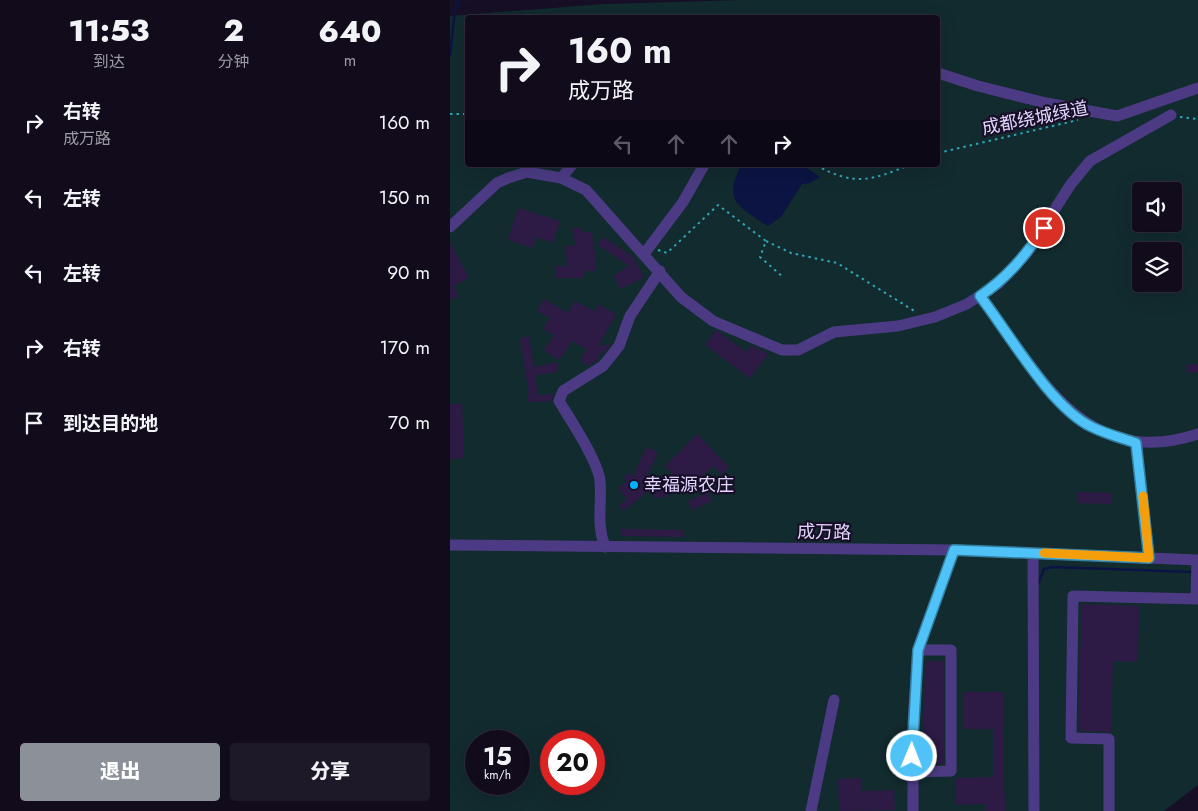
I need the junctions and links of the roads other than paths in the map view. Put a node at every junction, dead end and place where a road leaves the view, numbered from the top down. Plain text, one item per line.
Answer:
1 (940, 74) edge
2 (1198, 88) edge
3 (1171, 116) road end
4 (570, 167) edge
5 (703, 167) edge
6 (561, 178) junction
7 (450, 227) edge
8 (644, 254) junction
9 (660, 270) junction
10 (980, 296) junction
11 (1198, 434) edge
12 (1136, 443) junction
13 (450, 545) edge
14 (605, 547) junction
15 (954, 550) junction
16 (1033, 553) junction
17 (1149, 558) junction
18 (1198, 560) edge
19 (1197, 599) edge
20 (918, 650) junction
21 (834, 700) dead end
22 (912, 772) junction
23 (811, 811) edge
24 (913, 811) edge
25 (1034, 811) edge
26 (1109, 811) edge

1 - 2 street
3 - 10 street
4 - 6 street
5 - 8 street
6 - 7 street
6 - 8 street
8 - 9 street
9 - 10 street
9 - 14 street
10 - 12 street
11 - 12 street
12 - 17 street
13 - 14 street, 成万路
14 - 15 street, 成万路
15 - 16 street, 成万路
15 - 20 street
16 - 17 street, 成万路
16 - 25 street
17 - 18 street, 成万路
18 - 19 street
19 - 26 street
20 - 22 street
20 - 22 street
21 - 23 street
22 - 24 street

